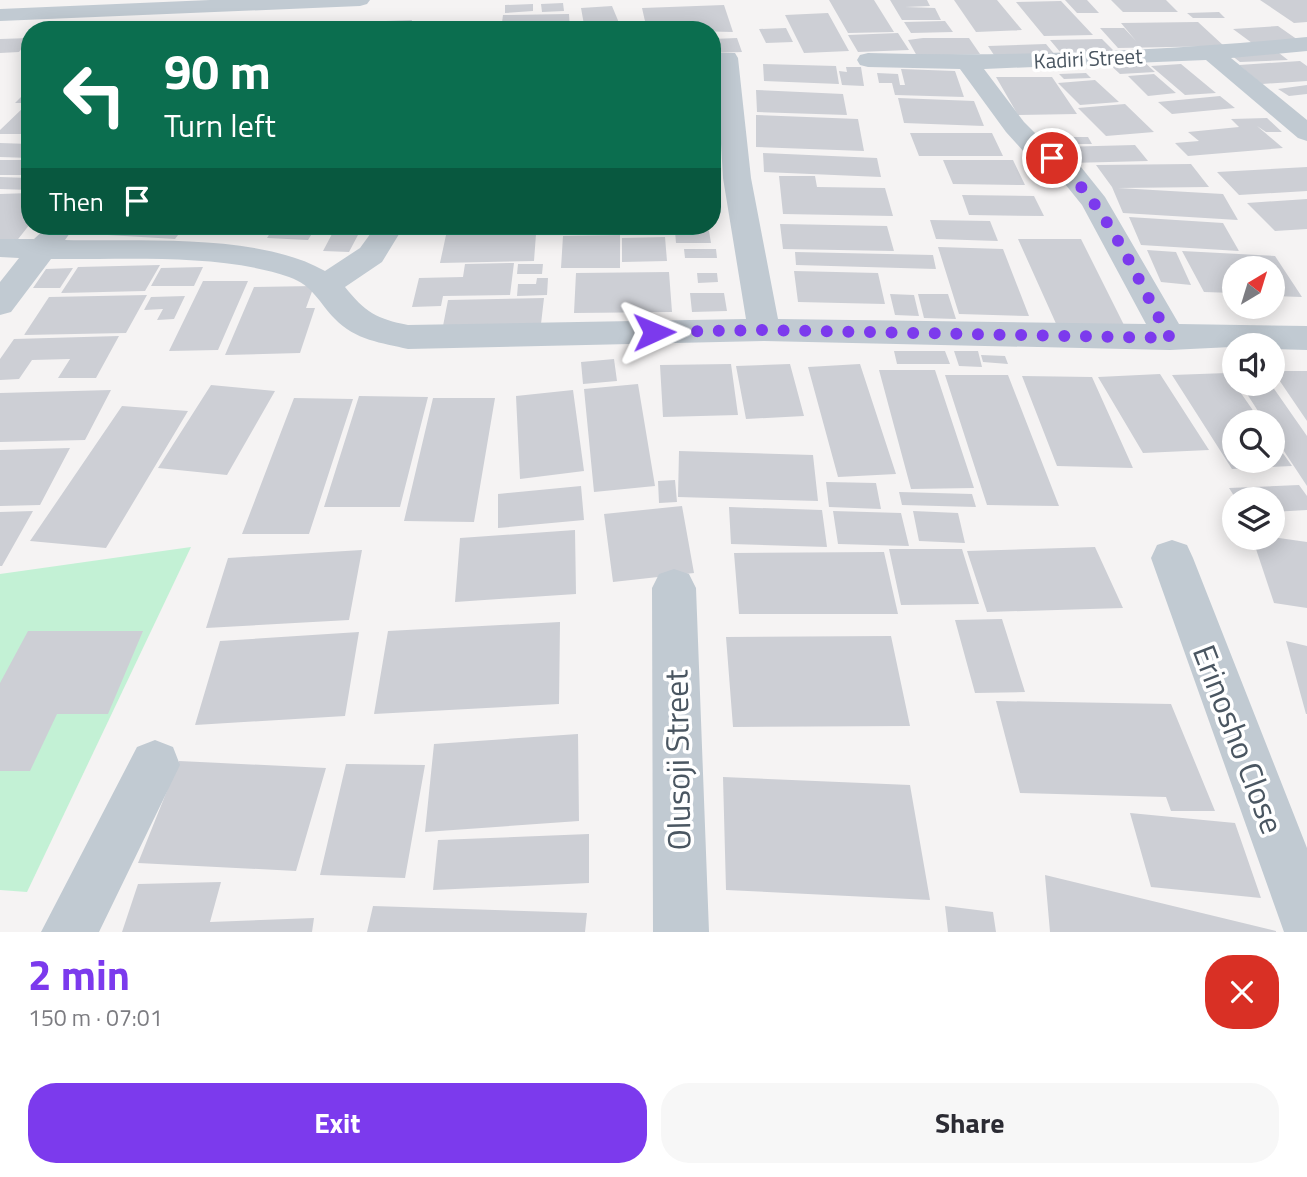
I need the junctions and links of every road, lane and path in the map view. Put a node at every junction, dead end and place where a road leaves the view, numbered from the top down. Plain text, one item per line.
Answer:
1 (360, 0) edge
2 (0, 15) edge
3 (1307, 44) edge
4 (1210, 52) junction
5 (727, 58) dead end
6 (868, 60) dead end
7 (968, 64) junction
8 (1307, 133) edge
9 (384, 235) edge
10 (52, 236) edge
11 (0, 248) edge
12 (326, 285) junction
13 (0, 304) edge
14 (764, 330) junction
15 (1170, 338) junction
16 (1307, 338) edge
17 (1172, 558) dead end
18 (674, 588) dead end
19 (155, 765) dead end
20 (1307, 919) edge
21 (69, 932) edge
22 (681, 932) edge

1 - 2 street
3 - 4 street, Kadiri Street
4 - 7 street, Kadiri Street
4 - 8 street
5 - 14 street
6 - 7 street, Kadiri Street
7 - 15 street
9 - 12 street
10 - 11 street
10 - 12 street
10 - 13 street
12 - 14 street
14 - 15 street
15 - 16 street
17 - 20 street, Erinosho Close
18 - 22 street, Olusoji Street
19 - 21 street

